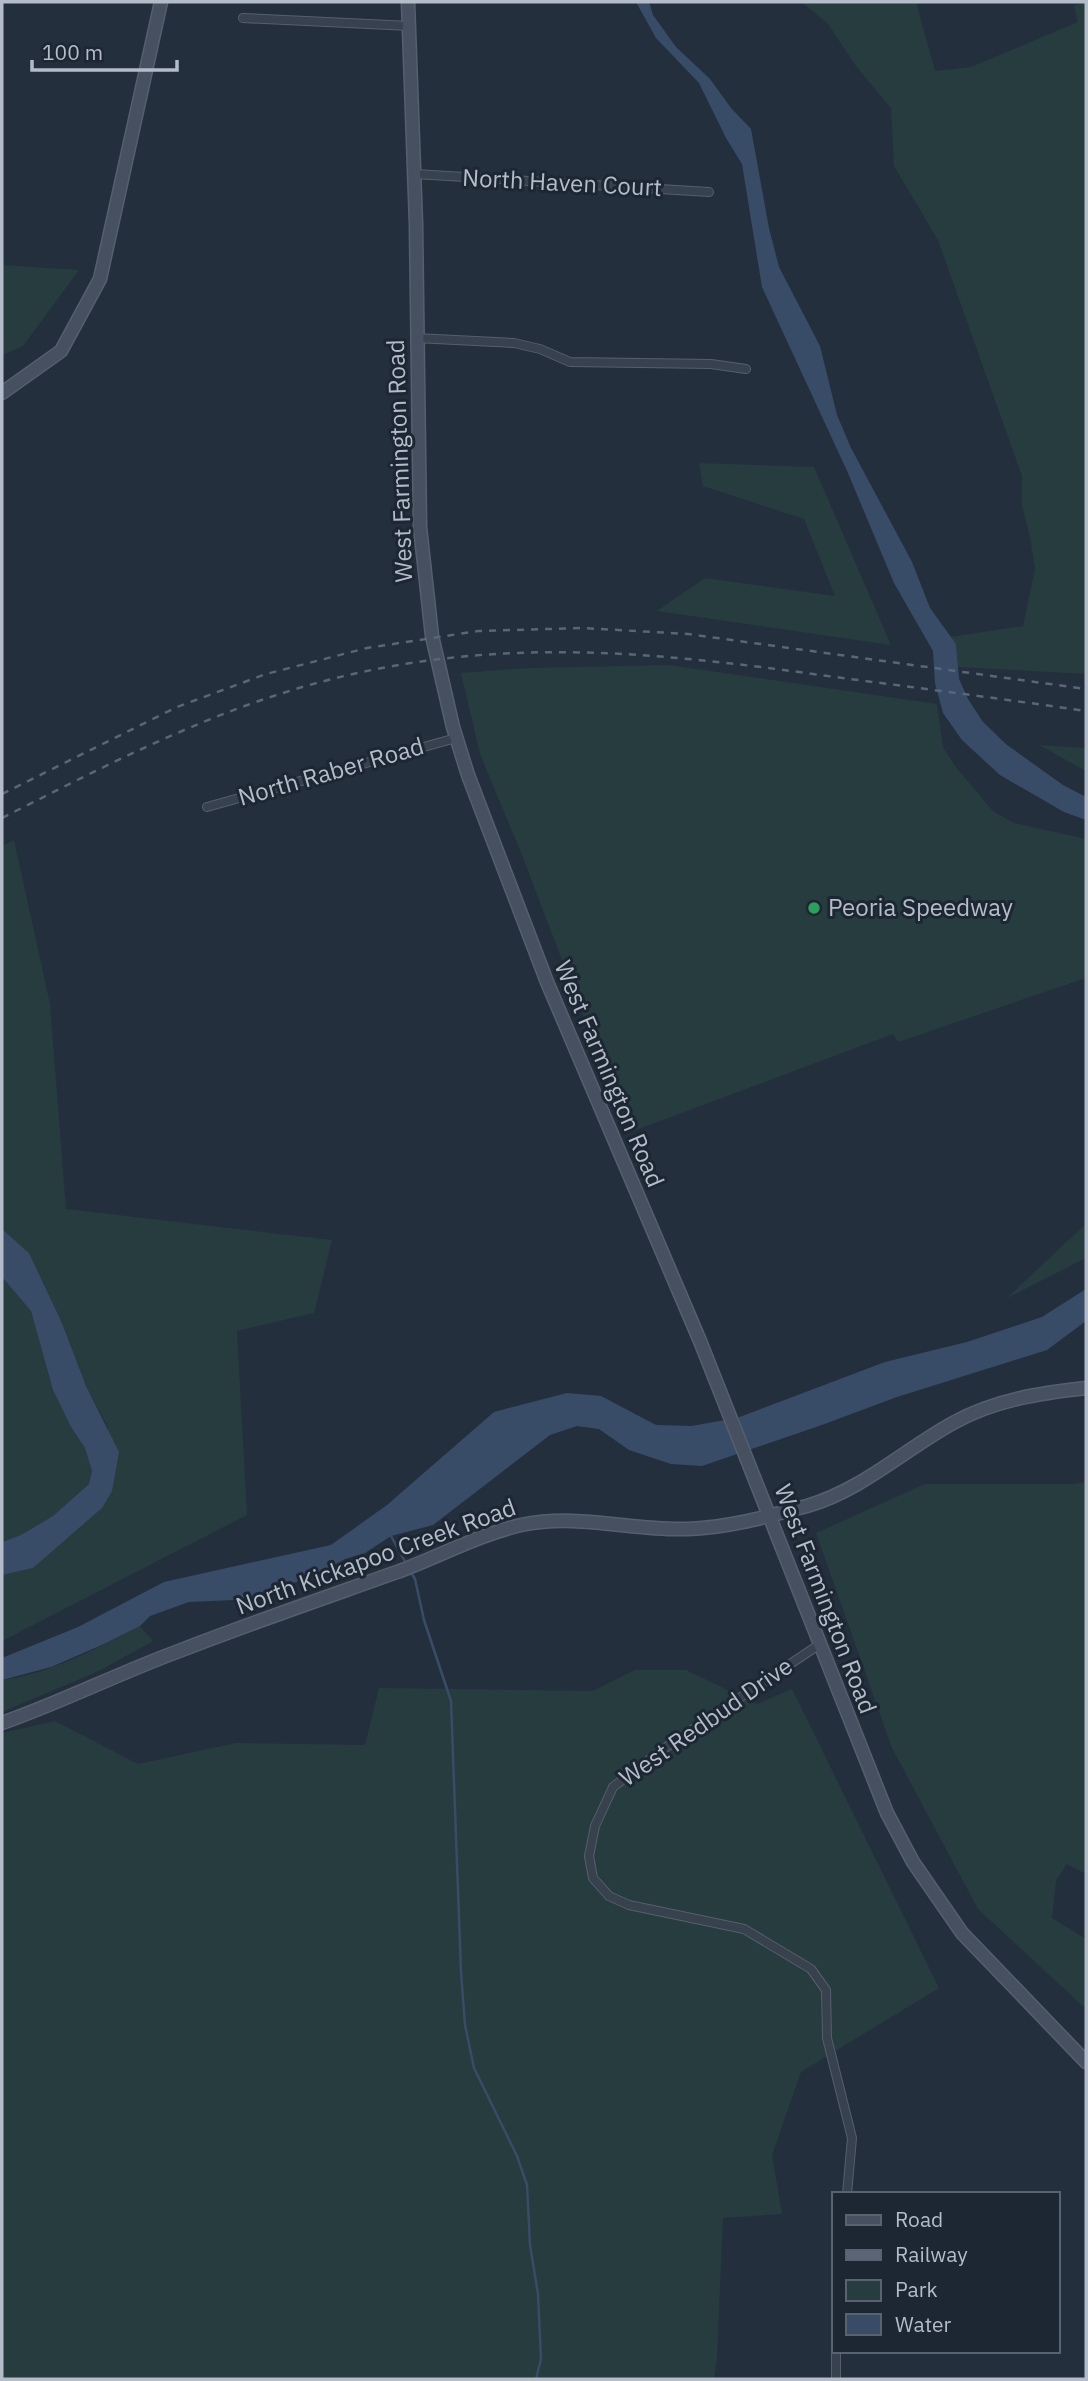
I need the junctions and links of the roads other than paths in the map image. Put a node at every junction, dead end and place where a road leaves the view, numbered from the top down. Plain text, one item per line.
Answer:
1 (161, 2) edge
2 (408, 2) edge
3 (243, 18) dead end
4 (410, 26) junction
5 (415, 174) junction
6 (709, 192) dead end
7 (416, 338) junction
8 (746, 369) dead end
9 (2, 393) edge
10 (456, 738) junction
11 (207, 807) dead end
12 (1086, 1388) edge
13 (769, 1516) junction
14 (820, 1644) junction
15 (2, 1723) edge
16 (1086, 2062) edge
17 (847, 2192) edge
18 (836, 2353) edge
19 (836, 2379) edge

1 - 9 main road
2 - 4 main road, West Farmington Road
3 - 4 street
4 - 5 main road, West Farmington Road
5 - 6 street, North Haven Court
5 - 7 main road, West Farmington Road
7 - 8 street
7 - 10 main road, West Farmington Road
10 - 11 street, North Raber Road
10 - 13 main road, West Farmington Road
12 - 13 main road, North Kickapoo Creek Road
13 - 14 main road, West Farmington Road
13 - 15 main road, North Kickapoo Creek Road
14 - 16 main road, West Farmington Road
14 - 17 street, West Redbud Drive
18 - 19 street

